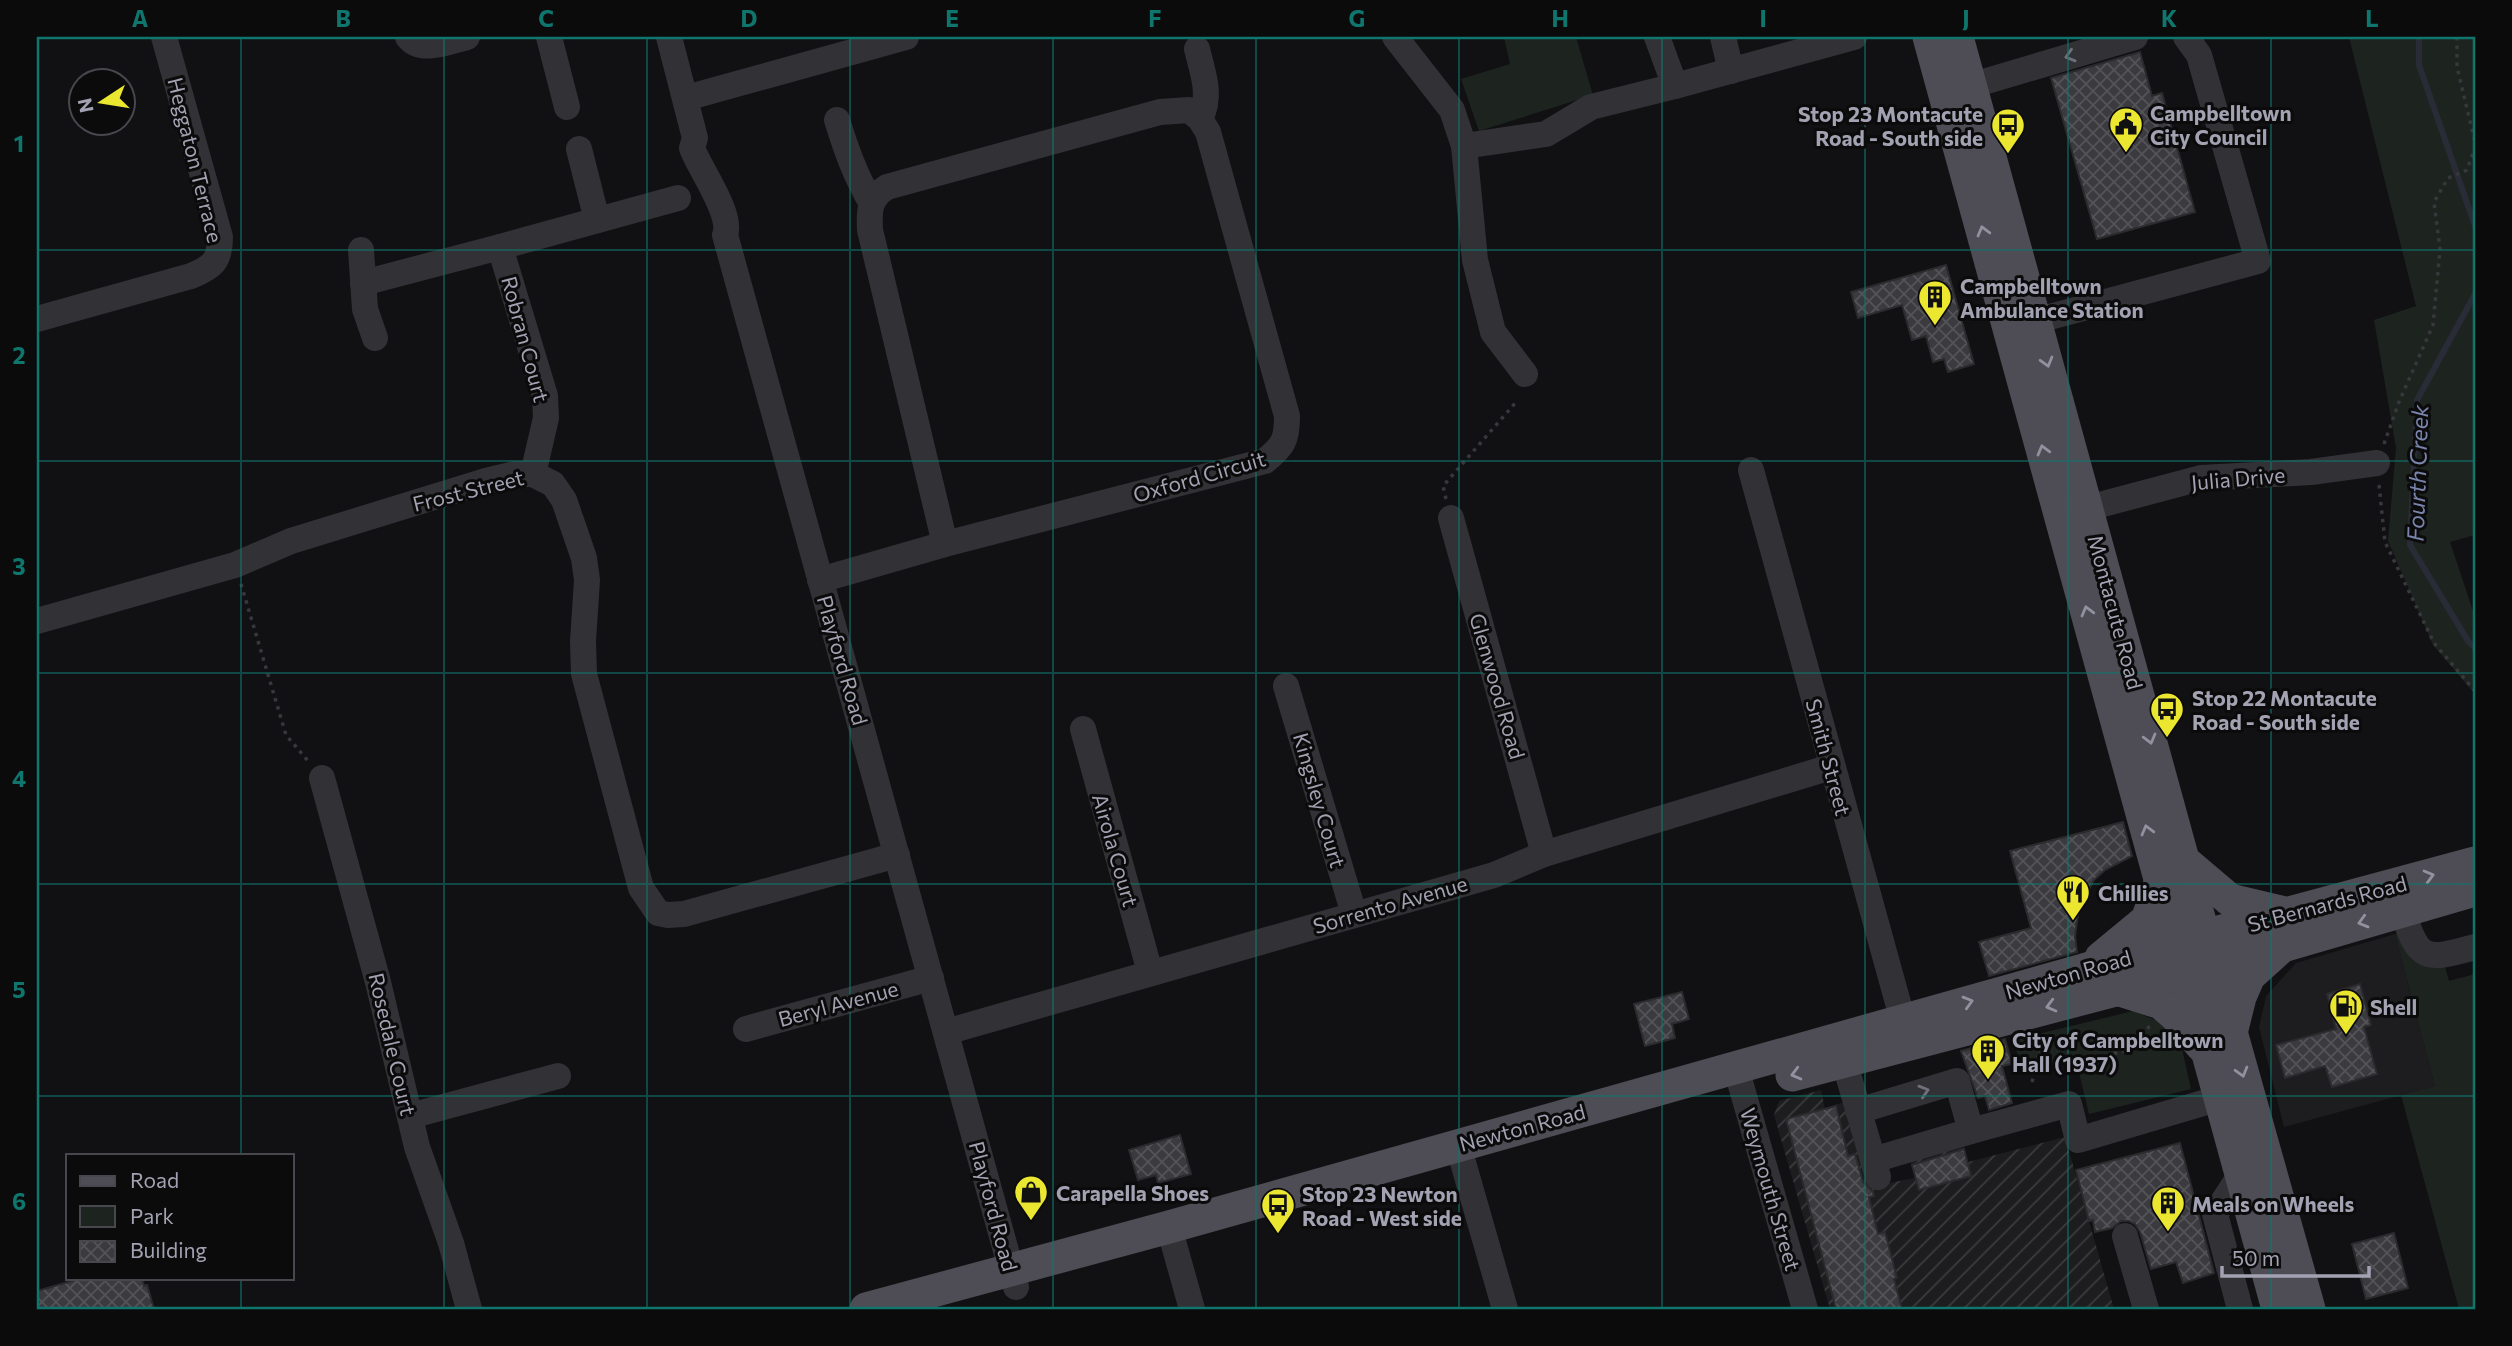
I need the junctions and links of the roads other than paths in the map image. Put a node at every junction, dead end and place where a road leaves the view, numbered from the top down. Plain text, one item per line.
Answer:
1 (164, 37) edge
2 (408, 37) edge
3 (467, 37) edge
4 (549, 37) edge
5 (669, 37) edge
6 (906, 37) edge
7 (1395, 37) edge
8 (1657, 37) edge
9 (1723, 37) edge
10 (1854, 37) edge
11 (1929, 37) edge
12 (1956, 37) edge
13 (2135, 37) edge
14 (2186, 37) edge
15 (1197, 49) dead end
16 (1731, 71) junction
17 (1675, 86) junction
18 (1970, 86) junction
19 (686, 97) junction
20 (567, 107) dead end
21 (1200, 119) junction
22 (837, 120) dead end
23 (1464, 146) junction
24 (579, 149) dead end
25 (678, 198) dead end
26 (871, 201) junction
27 (597, 220) junction
28 (500, 247) junction
29 (361, 250) dead end
30 (363, 283) junction
31 (37, 319) edge
32 (2035, 321) junction
33 (375, 338) dead end
34 (1525, 374) dead end
35 (2377, 463) road end
36 (1751, 470) dead end
37 (533, 474) junction
38 (2074, 512) junction
39 (1451, 518) road end
40 (945, 544) junction
41 (820, 580) junction
42 (37, 621) edge
43 (1286, 686) dead end
44 (1083, 729) dead end
45 (1831, 767) junction
46 (322, 778) road end
47 (1544, 854) junction
48 (897, 855) junction
49 (2475, 863) edge
50 (2173, 871) junction
51 (2475, 890) edge
52 (2403, 911) junction
53 (1354, 914) junction
54 (2292, 914) junction
55 (2283, 946) junction
56 (2475, 947) edge
57 (2195, 954) junction
58 (2088, 968) junction
59 (1150, 972) junction
60 (931, 978) junction
61 (2117, 989) junction
62 (746, 1028) dead end
63 (946, 1032) junction
64 (1906, 1032) junction
65 (2219, 1043) junction
66 (1844, 1061) junction
67 (558, 1076) dead end
68 (1740, 1078) junction
69 (2220, 1098) junction
70 (1858, 1111) junction
71 (410, 1115) junction
72 (1971, 1131) junction
73 (1461, 1154) junction
74 (1171, 1236) junction
75 (2125, 1236) dead end
76 (1013, 1278) junction
77 (2260, 1307) edge
78 (879, 1308) edge
79 (469, 1309) edge
80 (936, 1309) edge
81 (1192, 1309) edge
82 (1505, 1309) edge
83 (1805, 1309) edge
84 (2146, 1309) edge
85 (2309, 1309) edge

1 - 31 street, Heggaton Terrace
2 - 3 street
4 - 20 street
5 - 19 street, Playford Road
6 - 19 street
7 - 23 street
8 - 17 street
9 - 16 street
10 - 16 street
38 -> 11 main road, Montacute Road
12 - 18 main road, Montacute Road
13 -> 18 street
14 - 32 street
15 - 21 street
16 - 17 street
17 - 23 street
18 - 32 main road, Montacute Road
19 - 41 street, Playford Road
21 - 26 street
21 - 40 street, Oxford Circuit
22 - 26 street
23 - 34 street
24 - 27 street
25 - 27 street, Robran Court
26 - 40 street
27 - 28 street, Robran Court
28 - 30 street, Robran Court
28 - 37 street, Robran Court
29 - 30 street
30 - 33 street
32 -> 38 main road, Montacute Road
35 - 38 street, Julia Drive
36 - 45 street, Smith Street
37 - 42 street, Frost Street
37 - 48 street, Frost Street
38 - 50 main road, Montacute Road
39 - 47 street, Glenwood Road
40 - 41 street, Oxford Circuit
41 - 48 street, Playford Road
43 - 53 street, Kingsley Court
44 - 59 street, Airola Court
45 - 47 street, Sorrento Avenue
45 - 64 street, Smith Street
46 - 71 street, Rosedale Court
47 - 53 street, Sorrento Avenue
48 - 60 street, Playford Road
54 -> 49 main road, St Bernards Road
50 - 54 main road
50 - 57 main road, Montacute Road
50 - 58 main road
51 - 52 main road, St Bernards Road
52 -> 55 main road, St Bernards Road
52 - 56 street
53 - 59 street, Sorrento Avenue
54 - 57 main road, St Bernards Road
55 - 57 main road, St Bernards Road
55 - 65 main road
57 - 58 main road, Newton Road
57 - 61 main road, Newton Road
57 - 65 main road, Montacute Road
64 -> 58 main road, Newton Road
59 - 63 street, Sorrento Avenue
60 - 62 street, Beryl Avenue
60 - 63 street, Playford Road
61 -> 64 main road, Newton Road
61 - 65 main road
63 - 76 street, Playford Road
64 - 66 main road, Newton Road
64 - 68 main road, Newton Road
65 - 69 main road, Montacute Road
65 -> 85 main road, Montacute Road
66 -> 68 main road, Newton Road
66 - 70 street
67 - 71 street
68 - 73 main road, Newton Road
68 - 83 street, Weymouth Street
69 - 72 street
69 - 77 main road, Montacute Road
70 -> 72 street
70 - 72 street
71 - 79 street, Rosedale Court
73 - 74 main road, Newton Road
73 - 82 street
74 - 76 main road, Newton Road
74 - 81 street
75 - 84 street
76 - 78 main road, Newton Road
76 - 80 main road, Newton Road

